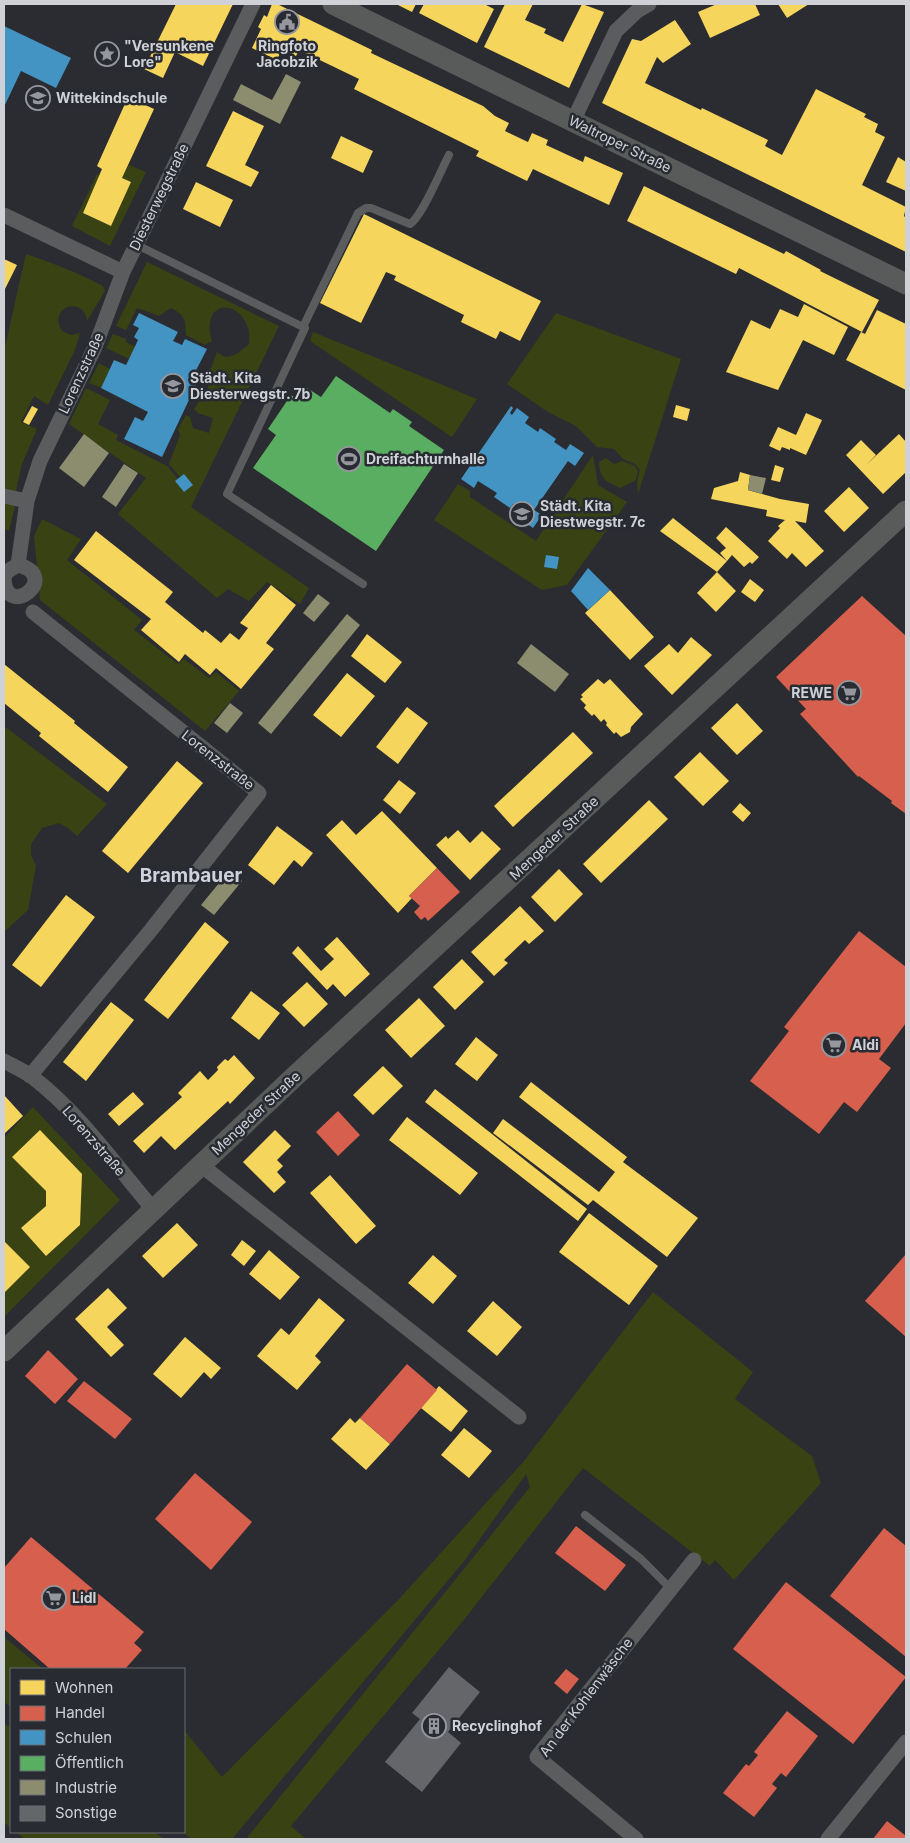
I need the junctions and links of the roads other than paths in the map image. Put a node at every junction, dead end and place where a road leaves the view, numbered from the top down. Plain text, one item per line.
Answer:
1 (253, 4) edge
2 (333, 4) edge
3 (649, 4) edge
4 (573, 120) junction
5 (449, 155) dead end
6 (4, 215) edge
7 (137, 245) junction
8 (123, 272) junction
9 (906, 284) edge
10 (303, 327) junction
11 (4, 496) edge
12 (27, 501) junction
13 (906, 511) edge
14 (18, 565) junction
15 (4, 579) edge
16 (364, 584) dead end
17 (34, 612) dead end
18 (4, 1061) edge
19 (30, 1076) junction
20 (201, 1165) junction
21 (154, 1210) junction
22 (4, 1351) edge
23 (519, 1418) dead end
24 (585, 1515) dead end
25 (694, 1560) dead end
26 (671, 1589) junction
27 (906, 1742) edge
28 (636, 1839) edge
29 (828, 1839) edge

1 - 7 street, Diesterwegstraße
2 - 4 main road, Waltroper Straße
3 - 4 street
4 - 9 main road, Waltroper Straße
5 - 10 lane
6 - 8 street
7 - 8 street, Diesterwegstraße
7 - 10 lane
8 - 12 street, Lorenzstraße
10 - 16 lane
11 - 12 street
12 - 14 street, Lorenzstraße
13 - 20 main road, Mengeder Straße
14 - 15 street
14 - 15 street
17 - 19 street, Lorenzstraße
18 - 19 street, Lorenzstraße
19 - 21 street, Lorenzstraße
20 - 21 main road, Mengeder Straße
20 - 23 street, Mengeder Straße
21 - 22 main road, Mengeder Straße
24 - 26 lane
25 - 26 street, An der Kohlenwäsche
26 - 28 street, An der Kohlenwäsche
27 - 29 street

